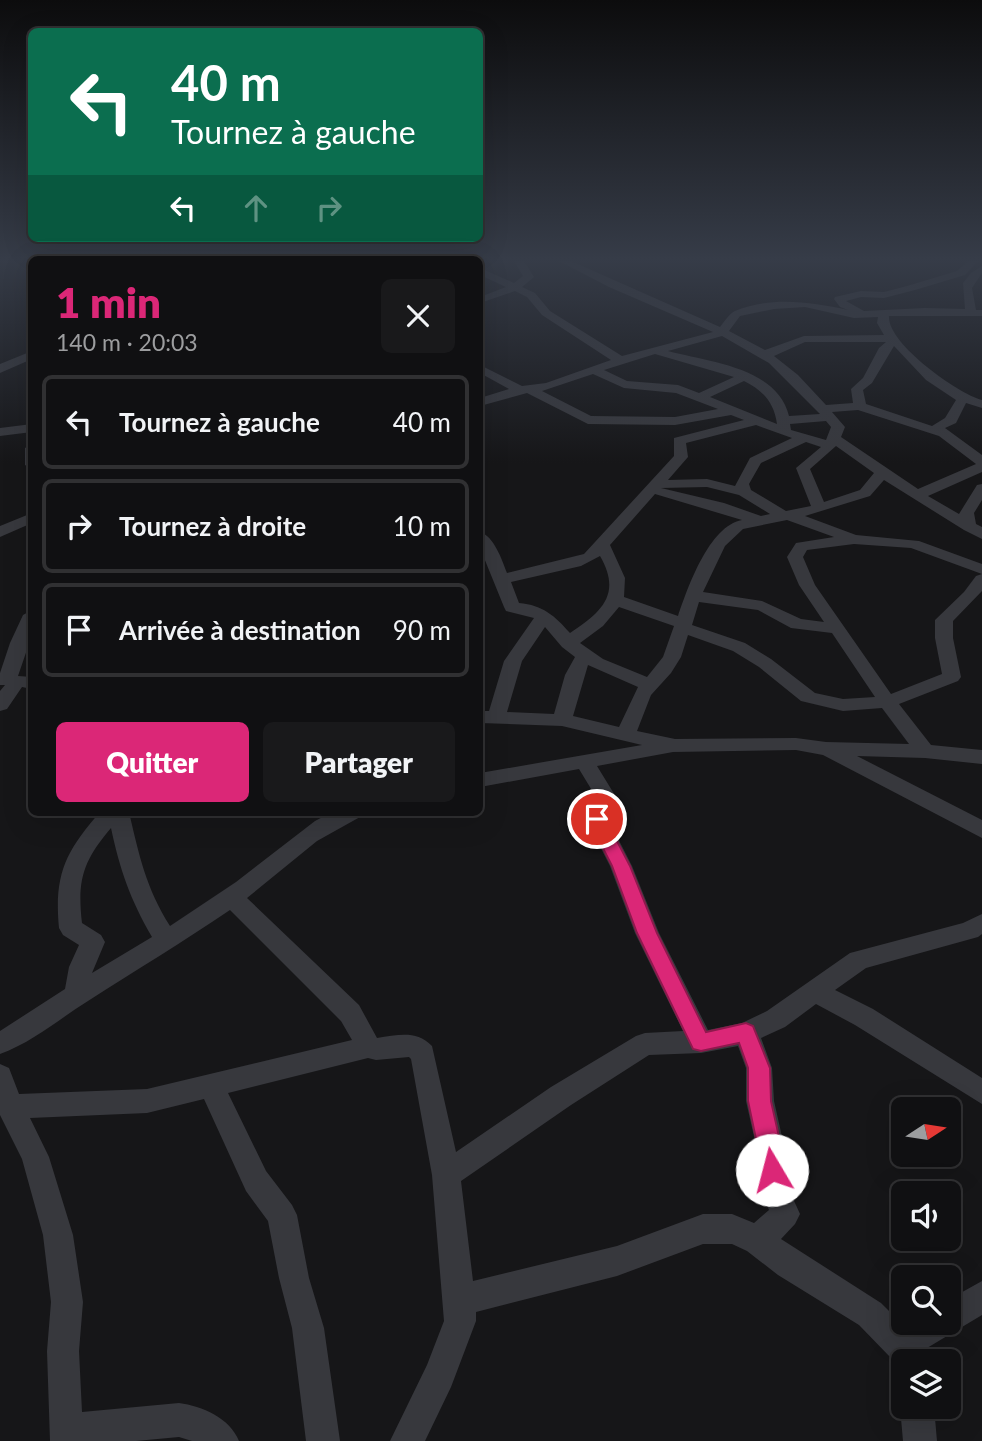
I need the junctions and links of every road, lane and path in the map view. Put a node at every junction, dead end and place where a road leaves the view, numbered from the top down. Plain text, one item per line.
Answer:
1 (570, 328) edge
2 (713, 328) edge
3 (725, 328) edge
4 (887, 328) edge
5 (721, 333) junction
6 (894, 339) junction
7 (655, 351) junction
8 (28, 352) edge
9 (0, 354) edge
10 (28, 354) edge
11 (762, 357) junction
12 (621, 361) junction
13 (0, 369) edge
14 (483, 369) edge
15 (742, 370) junction
16 (596, 371) junction
17 (525, 390) junction
18 (698, 398) junction
19 (483, 401) edge
20 (961, 401) junction
21 (982, 404) edge
22 (860, 406) junction
23 (731, 411) junction
24 (825, 413) junction
25 (757, 421) junction
26 (784, 427) junction
27 (28, 428) edge
28 (0, 432) edge
29 (942, 433) junction
30 (804, 438) junction
31 (832, 442) junction
32 (982, 465) edge
33 (882, 472) junction
34 (654, 486) junction
35 (982, 488) edge
36 (744, 492) junction
37 (917, 495) junction
38 (821, 508) junction
39 (0, 513) edge
40 (28, 516) edge
41 (786, 516) junction
42 (28, 518) edge
43 (760, 521) junction
44 (976, 531) edge
45 (0, 532) edge
46 (854, 539) junction
47 (483, 542) edge
48 (602, 545) junction
49 (982, 569) edge
50 (503, 579) junction
51 (982, 579) edge
52 (693, 596) junction
53 (616, 600) junction
54 (544, 617) junction
55 (28, 624) edge
56 (683, 625) junction
57 (838, 629) junction
58 (0, 641) edge
59 (20, 641) junction
60 (568, 643) junction
61 (584, 656) junction
62 (28, 667) edge
63 (14, 679) edge
64 (650, 685) junction
65 (887, 702) junction
66 (0, 705) edge
67 (488, 717) edge
68 (562, 720) junction
69 (626, 734) junction
70 (675, 746) junction
71 (826, 749) junction
72 (925, 751) junction
73 (982, 757) edge
74 (584, 761) junction
75 (483, 779) edge
76 (108, 816) edge
77 (119, 816) edge
78 (342, 816) edge
79 (982, 830) edge
80 (231, 897) junction
81 (982, 923) edge
82 (167, 942) junction
83 (814, 991) junction
84 (77, 995) junction
85 (746, 1032) junction
86 (701, 1042) junction
87 (0, 1043) edge
88 (368, 1047) junction
89 (0, 1076) edge
90 (211, 1086) junction
91 (982, 1092) edge
92 (10, 1107) junction
93 (446, 1175) junction
94 (758, 1240) junction
95 (982, 1297) edge
96 (460, 1300) junction
97 (961, 1310) edge
98 (926, 1335) edge
99 (901, 1349) edge
100 (911, 1349) edge
101 (918, 1419) edge
102 (66, 1436) edge
103 (222, 1441) edge
104 (323, 1441) edge
105 (407, 1441) edge
106 (920, 1441) edge

1 - 12 street
2 - 5 street
3 - 5 street
4 - 6 street
5 - 7 street
5 - 11 street
6 - 11 street
6 - 20 street
6 - 22 street
7 - 12 street
7 - 15 street
8 - 9 street
10 - 13 street
11 - 24 street
12 - 16 street
14 - 17 street
15 - 18 street
15 - 26 street
16 - 17 street
16 - 18 street
17 - 19 street
17 - 23 street
18 - 23 street
20 - 21 street
20 - 29 street
22 - 24 street
22 - 29 street
23 - 25 street
24 - 26 street
24 - 31 street
25 - 26 street
25 - 34 street
26 - 30 street
27 - 28 street
29 - 32 street
30 - 31 street
30 - 36 street
31 - 33 street
31 - 38 street
32 - 37 street
33 - 37 street
33 - 38 street
34 - 36 street
34 - 43 street
34 - 48 street
35 - 44 street
36 - 41 street
37 - 44 street
38 - 41 street
39 - 40 street
41 - 43 street
41 - 46 street
42 - 45 street
43 - 52 street
46 - 49 street
46 - 57 street
47 - 50 street
48 - 50 street
48 - 53 street
50 - 54 street
51 - 65 street
52 - 56 street
52 - 57 street
53 - 56 street
53 - 60 street
54 - 60 street
54 - 67 street
55 - 59 street
56 - 64 street
56 - 65 street
57 - 65 street
58 - 59 street
59 - 63 street
60 - 61 street
61 - 64 street
61 - 68 street
62 - 63 street
63 - 66 street
64 - 69 street
65 - 72 street
67 - 68 street
68 - 69 street
69 - 70 street
70 - 71 street
70 - 74 street
71 - 72 street
71 - 79 street
72 - 73 street
74 - 75 street
74 - 86 street
76 - 84 street
77 - 82 street
78 - 80 street
80 - 82 street
80 - 88 street
81 - 83 street
82 - 84 street
83 - 85 street
83 - 91 street
84 - 87 street
85 - 86 street
85 - 94 street
86 - 93 street
88 - 90 street
88 - 93 street
89 - 92 street
90 - 92 street
90 - 104 street
92 - 102 street
93 - 96 street
94 - 96 street
94 - 99 street
95 - 97 street
96 - 105 street
98 - 100 street
101 - 106 street
102 - 103 street

